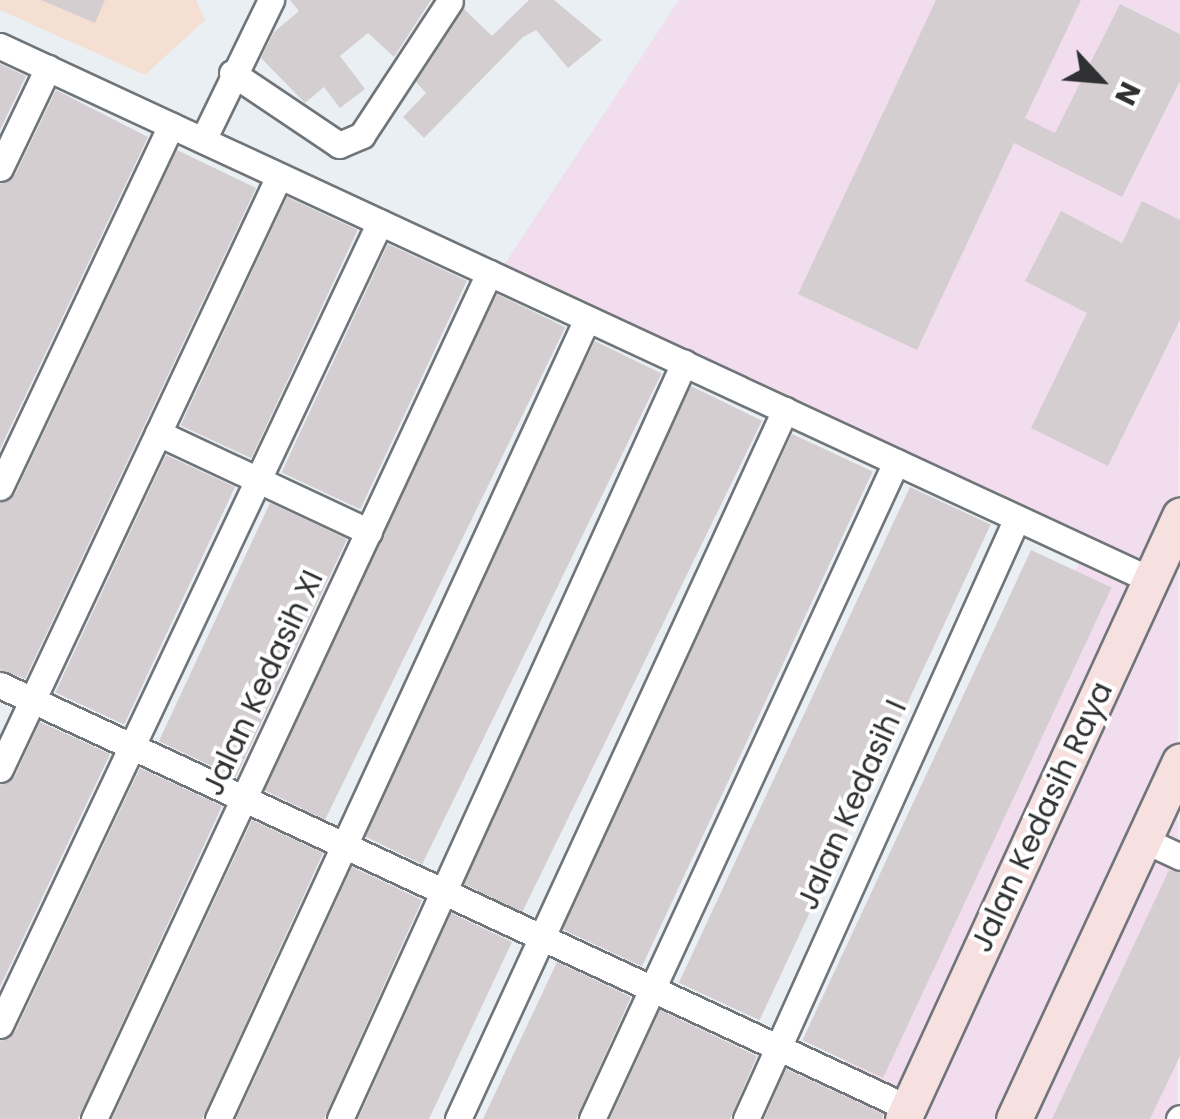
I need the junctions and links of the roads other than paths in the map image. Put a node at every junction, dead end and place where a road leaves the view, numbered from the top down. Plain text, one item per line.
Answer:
1 (271, 0) edge
2 (450, 1) edge
3 (0, 46) edge
4 (48, 68) junction
5 (232, 73) junction
6 (171, 125) junction
7 (203, 140) junction
8 (0, 168) edge
9 (280, 176) junction
10 (380, 222) junction
11 (489, 273) junction
12 (588, 318) junction
13 (684, 363) junction
14 (785, 410) junction
15 (158, 433) junction
16 (896, 462) junction
17 (258, 480) junction
18 (0, 487) edge
19 (1180, 516) edge
20 (1017, 518) junction
21 (369, 532) junction
22 (1151, 580) junction
23 (0, 685) edge
24 (33, 700) junction
25 (133, 747) junction
26 (1180, 762) edge
27 (0, 769) edge
28 (245, 799) junction
29 (1144, 840) junction
30 (344, 845) junction
31 (1180, 858) edge
32 (443, 892) junction
33 (542, 938) junction
34 (651, 988) junction
35 (0, 1025) edge
36 (779, 1048) junction
37 (906, 1114) edge
38 (94, 1119) edge
39 (218, 1119) edge
40 (340, 1119) edge
41 (458, 1119) edge
42 (592, 1119) edge
43 (746, 1119) edge
44 (1014, 1119) edge

1 - 5 street
2 - 5 street
3 - 4 street
4 - 6 street
4 - 8 street
5 - 7 street
6 - 7 street
6 - 18 street
7 - 9 street
9 - 10 street
9 - 15 street
10 - 11 street
10 - 17 street
11 - 12 street
11 - 21 street, Jalan Kedasih XI
12 - 13 street
12 - 30 street
13 - 14 street
13 - 32 street
14 - 16 street
14 - 33 street
15 - 17 street
15 - 24 street
16 - 20 street
16 - 34 street
17 - 21 street
17 - 25 street
19 - 22 main road, Jalan Kedasih Raya
20 - 22 street
20 - 36 street, Jalan Kedasih I
21 - 28 street, Jalan Kedasih XI
22 - 37 main road, Jalan Kedasih Raya
23 - 24 street
24 - 25 street
24 - 27 street
25 - 28 street
25 - 35 street
26 - 29 main road
28 - 30 street
28 - 38 street, Jalan Kedasih XI
29 - 31 street
29 - 44 main road
30 - 32 street
30 - 39 street
32 - 33 street
32 - 40 street
33 - 34 street
33 - 41 street
34 - 36 street
34 - 42 street
36 - 37 street
36 - 43 street, Jalan Kedasih I

